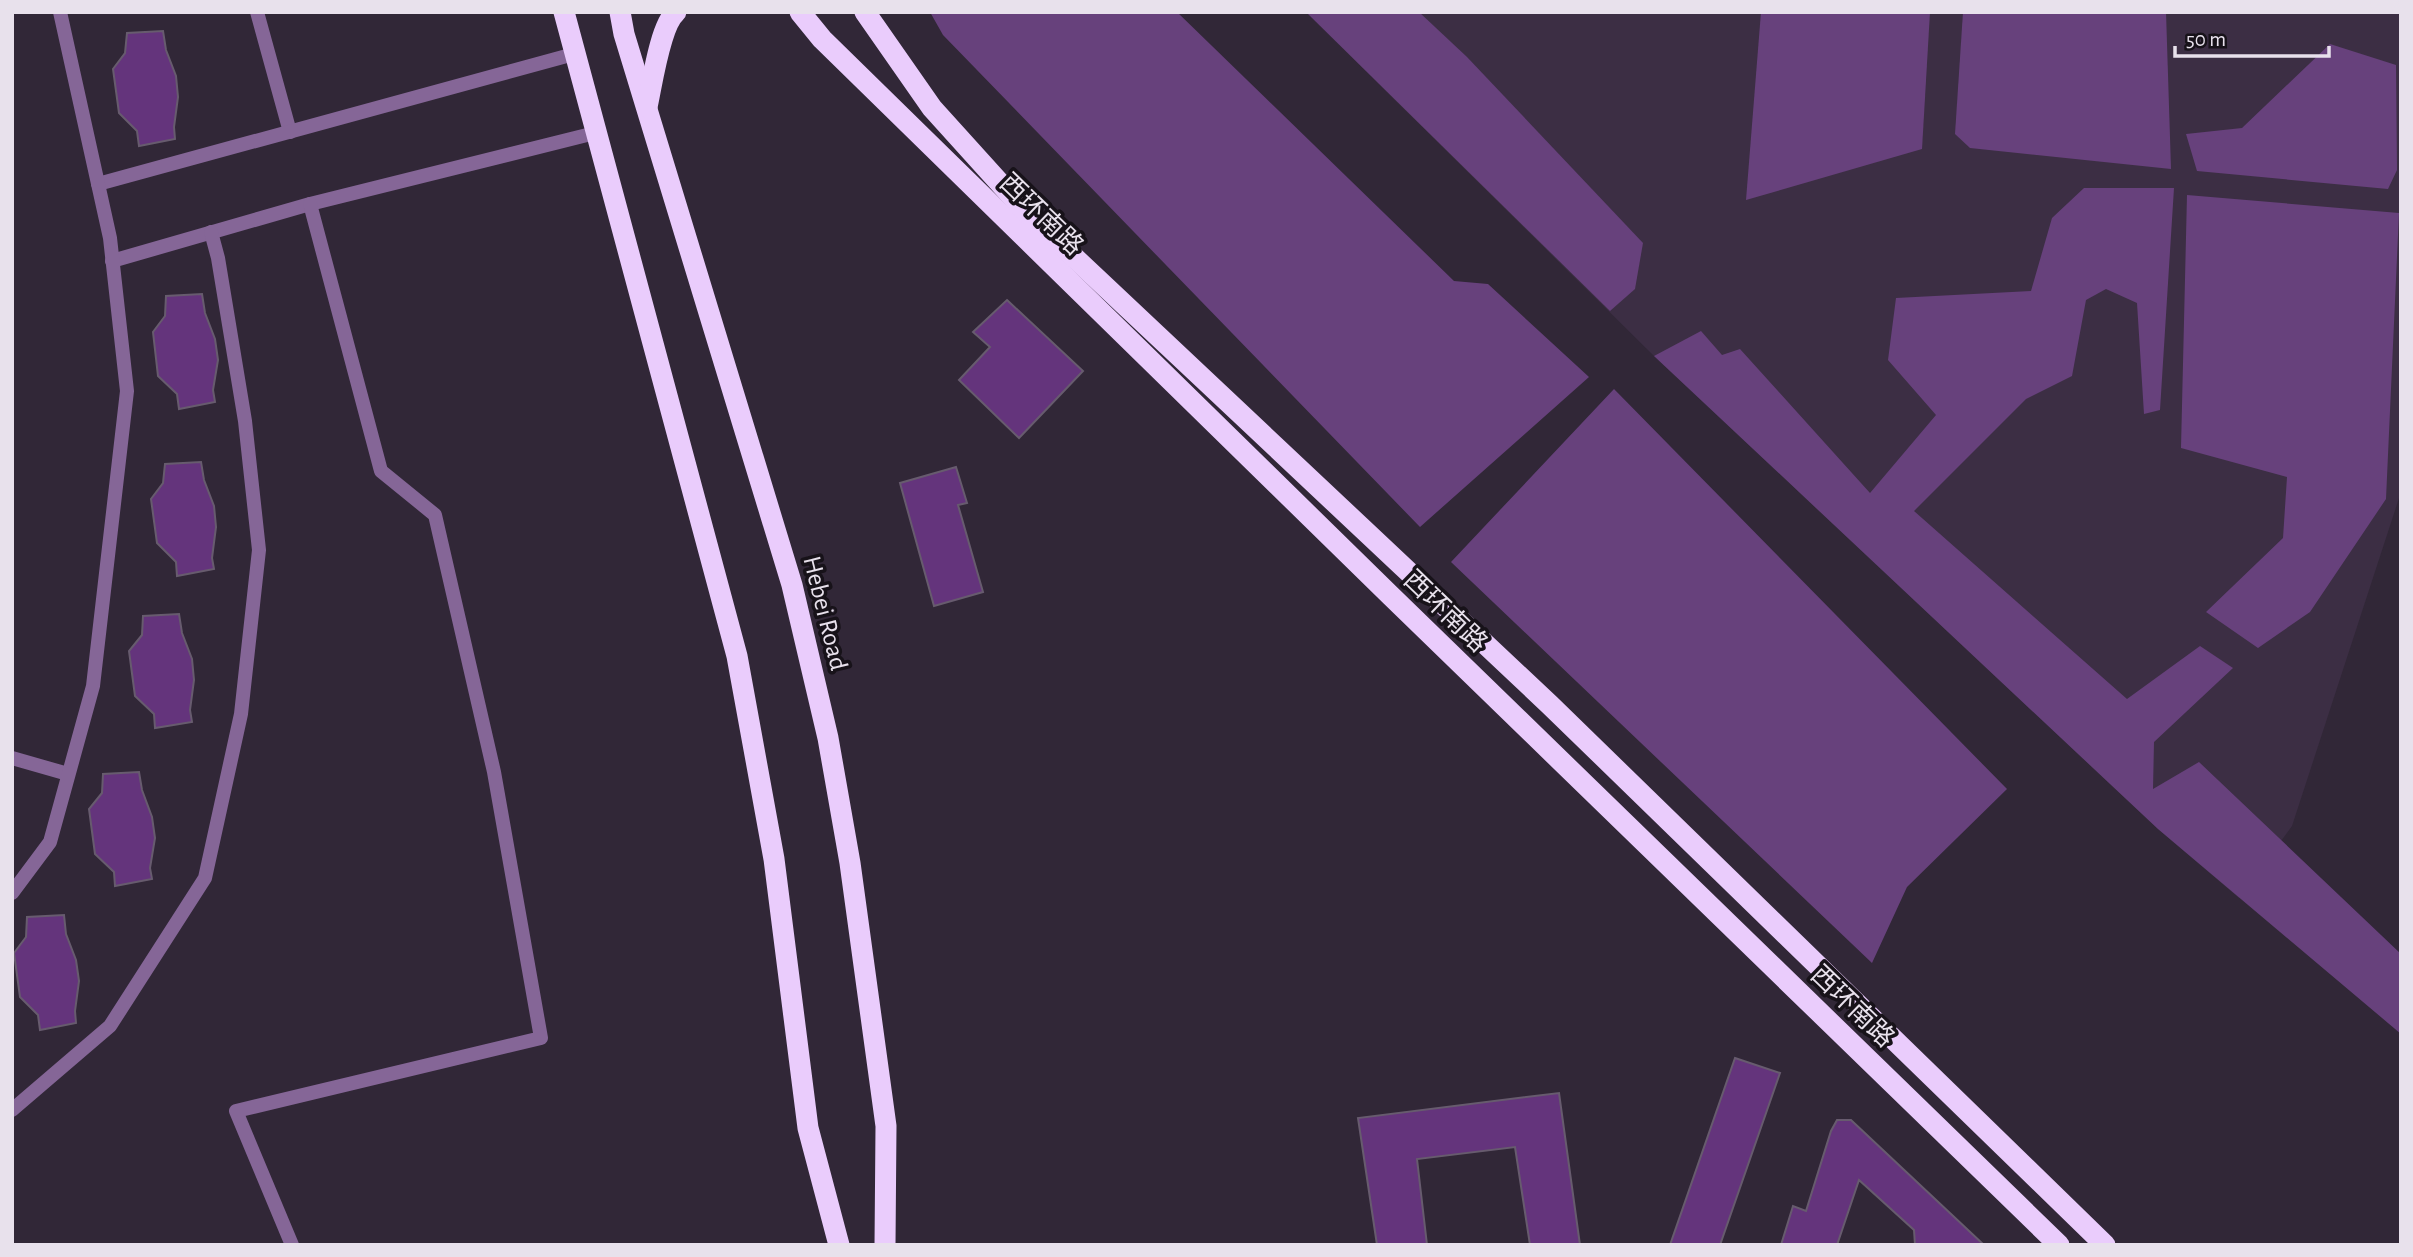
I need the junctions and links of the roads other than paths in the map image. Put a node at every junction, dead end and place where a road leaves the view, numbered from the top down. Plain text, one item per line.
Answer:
1 (60, 12) edge
2 (257, 12) edge
3 (564, 12) edge
4 (620, 12) edge
5 (676, 12) edge
6 (787, 12) edge
7 (800, 12) edge
8 (865, 12) edge
9 (822, 39) junction
10 (574, 54) junction
11 (647, 109) junction
12 (290, 132) junction
13 (595, 133) junction
14 (98, 184) junction
15 (310, 204) junction
16 (211, 232) junction
17 (113, 261) junction
18 (12, 758) edge
19 (68, 774) junction
20 (12, 894) edge
21 (12, 1110) edge
22 (292, 1245) edge
23 (839, 1245) edge
24 (885, 1245) edge
25 (2059, 1245) edge
26 (2105, 1245) edge

1 - 14 street
2 - 12 street
3 - 10 highway
4 - 11 highway, Hebei Road
5 - 11 highway
6 - 9 highway
7 - 9 highway, 西环南路
8 - 26 highway, 西环南路
9 - 25 highway, 西环南路
10 - 12 street
10 - 13 highway
11 - 24 highway, Hebei Road
12 - 14 street
13 - 15 street
13 - 23 highway
14 - 17 street
15 - 16 street
15 - 22 street
16 - 17 street
16 - 21 street
17 - 19 street
18 - 19 street
19 - 20 street

